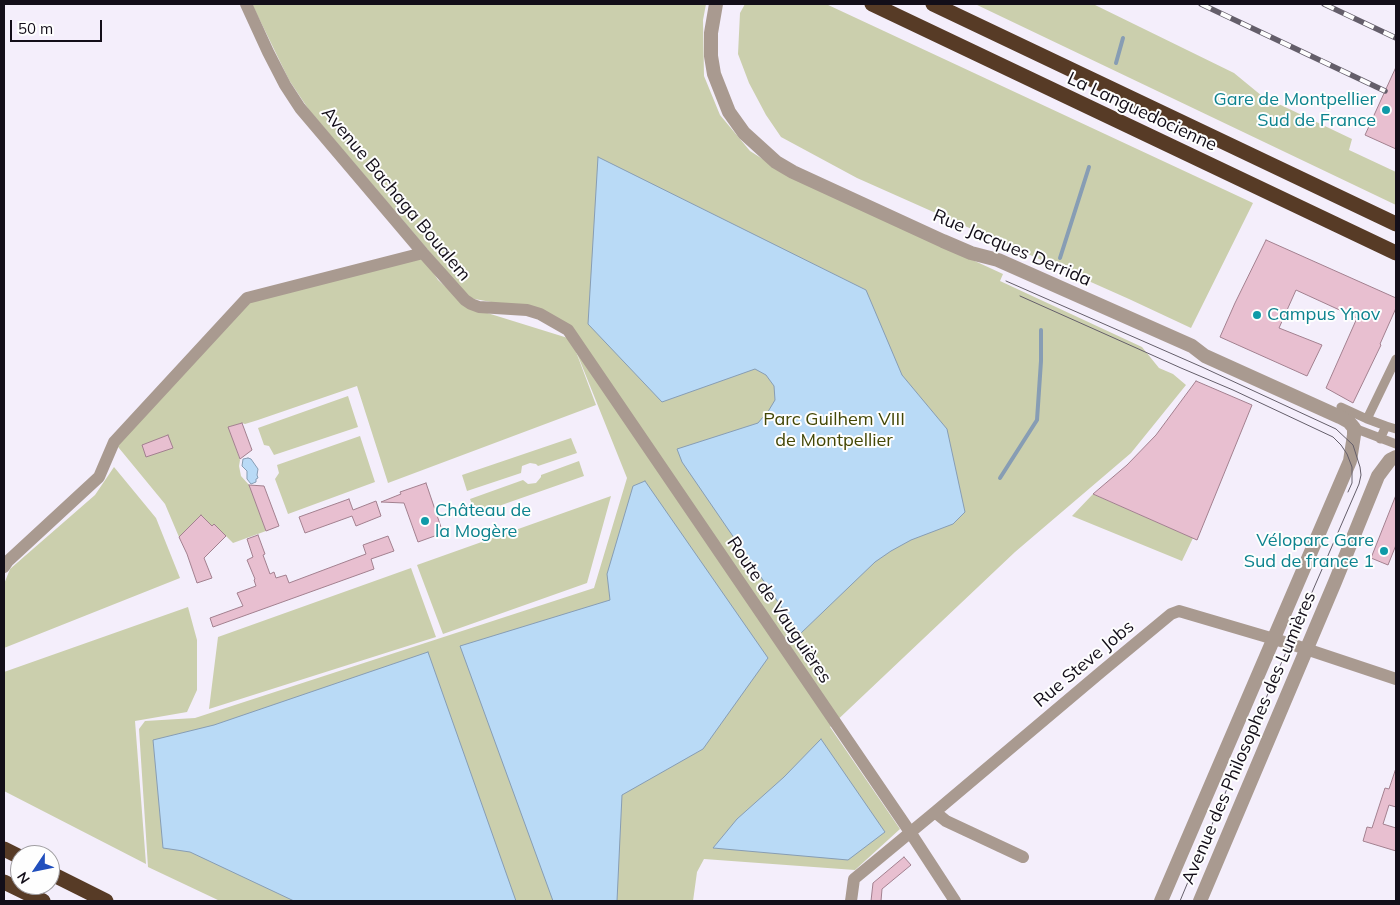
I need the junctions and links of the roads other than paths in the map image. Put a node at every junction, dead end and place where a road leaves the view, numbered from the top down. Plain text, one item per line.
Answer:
1 (246, 4) edge
2 (716, 4) edge
3 (872, 4) edge
4 (933, 4) edge
5 (1396, 224) edge
6 (423, 253) junction
7 (1396, 254) edge
8 (574, 338) joint
9 (1396, 359) edge
10 (1341, 407) dead end
11 (1367, 419) junction
12 (1386, 426) junction
13 (1354, 428) junction
14 (1396, 429) edge
15 (1380, 439) junction
16 (1396, 444) edge
17 (1396, 456) edge
18 (4, 567) edge
19 (1273, 639) junction
20 (1306, 649) junction
21 (1396, 679) edge
22 (936, 812) junction
23 (910, 832) junction
24 (1023, 857) dead end
25 (60, 878) edge
26 (4, 882) edge
27 (43, 901) edge
28 (106, 901) edge
29 (851, 901) edge
30 (955, 901) edge
31 (1161, 901) edge
32 (1200, 901) edge

1 - 6 street, Avenue Bachaga Boualem
2 - 13 street, Rue Jacques Derrida
3 - 7 highway, La Languedocienne
4 - 5 highway, La Languedocienne
6 - 8 street, Avenue Bachaga Boualem
6 - 18 street
8 - 23 street, Route de Vauguières
9 - 11 street
10 - 11 street
11 - 12 street
12 - 14 street
12 - 15 street
13 - 15 street, Rue Jacques Derrida
13 - 19 street, Avenue des Philosophes des Lumières
15 - 16 street, Rue Jacques Derrida
17 - 20 street, Avenue des Philosophes des Lumières
19 - 20 street, Rue Steve Jobs
19 - 22 street, Rue Steve Jobs
19 - 31 street, Avenue des Philosophes des Lumières
20 - 21 street, Rue Steve Jobs
20 - 32 street, Avenue des Philosophes des Lumières
22 - 23 street, Rue Steve Jobs
22 - 24 street
23 - 29 street, Rue Steve Jobs
23 - 30 street, Route de Vauguières
25 - 28 highway
26 - 27 highway

